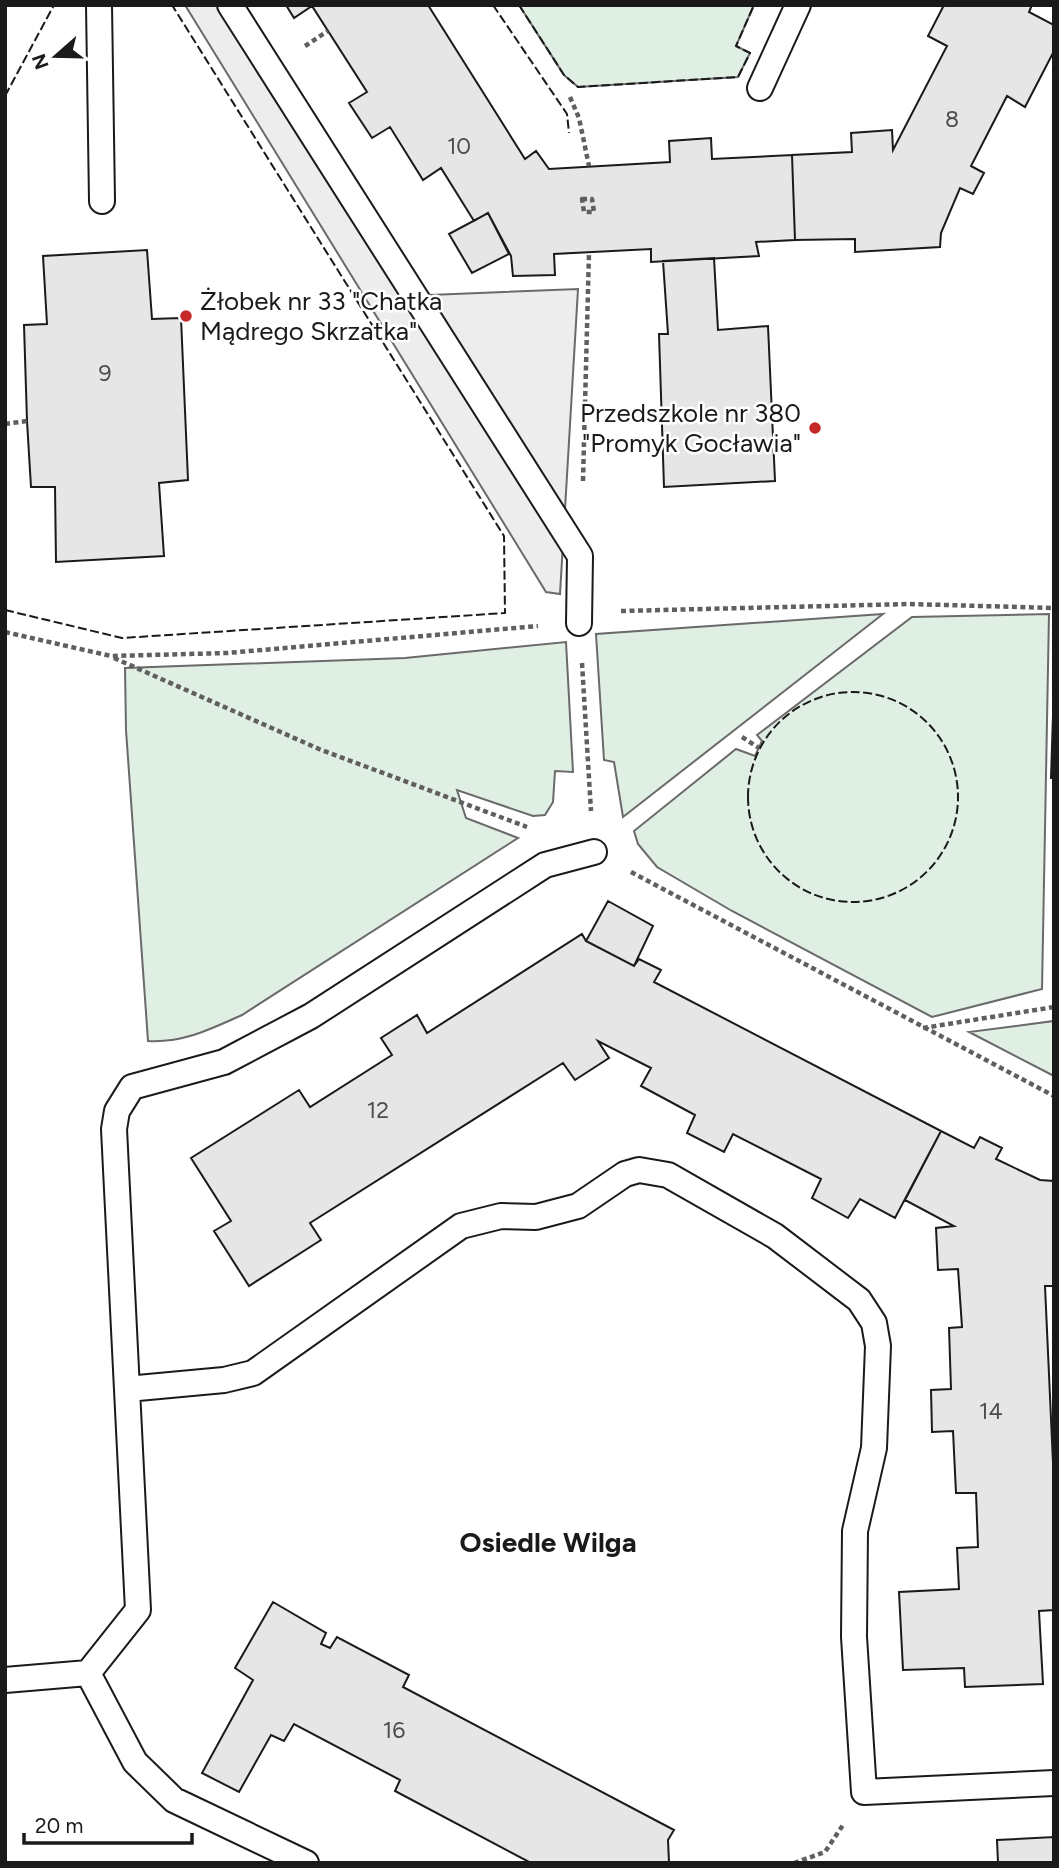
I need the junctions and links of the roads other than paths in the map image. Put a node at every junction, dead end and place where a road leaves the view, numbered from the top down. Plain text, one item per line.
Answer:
1 (99, 5) edge
2 (230, 5) edge
3 (798, 5) edge
4 (760, 88) dead end
5 (102, 201) dead end
6 (579, 623) road end
7 (594, 852) road end
8 (127, 1389) junction
9 (88, 1673) junction
10 (5, 1680) edge
11 (1054, 1783) edge
12 (306, 1863) edge

1 - 5 lane
2 - 6 lane
3 - 4 lane
7 - 8 lane
8 - 9 lane
8 - 11 lane
9 - 10 lane
9 - 12 lane

